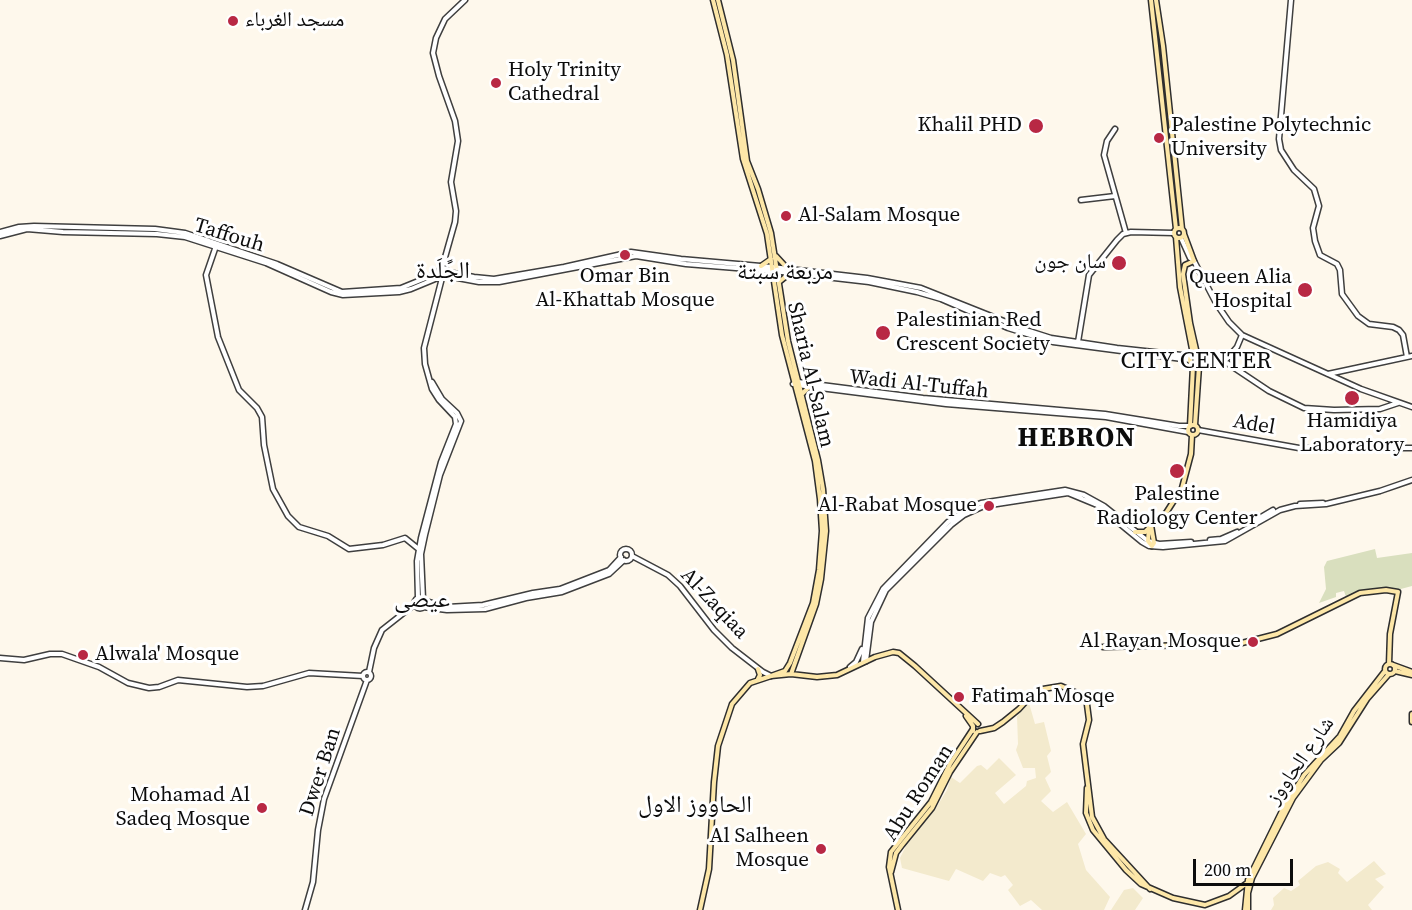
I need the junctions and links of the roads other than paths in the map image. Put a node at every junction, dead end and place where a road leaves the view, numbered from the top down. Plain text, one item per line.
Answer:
1 (465, 0) edge
2 (713, 0) edge
3 (718, 0) edge
4 (1151, 0) edge
5 (1156, 0) edge
6 (1291, 0) edge
7 (1115, 129) dead end
8 (1116, 196) junction
9 (1082, 200) dead end
10 (1126, 233) junction
11 (1179, 233) junction
12 (0, 234) edge
13 (217, 244) junction
14 (774, 254) junction
15 (771, 258) junction
16 (1194, 261) junction
17 (761, 266) junction
18 (775, 269) junction
19 (789, 271) junction
20 (443, 273) junction
21 (779, 282) junction
22 (1242, 335) junction
23 (1078, 344) junction
24 (1193, 356) junction
25 (1410, 357) edge
26 (1202, 358) junction
27 (1224, 362) junction
28 (1193, 366) junction
29 (1199, 366) junction
30 (1327, 374) junction
31 (797, 384) junction
32 (808, 388) junction
33 (801, 395) junction
34 (1398, 403) junction
35 (1412, 407) edge
36 (1192, 425) junction
37 (1198, 430) junction
38 (1190, 433) junction
39 (1412, 448) edge
40 (1412, 480) edge
41 (1150, 526) junction
42 (1135, 532) junction
43 (1151, 544) junction
44 (420, 549) junction
45 (632, 556) junction
46 (622, 559) junction
47 (423, 601) junction
48 (415, 604) junction
49 (863, 645) junction
50 (1103, 647) dead end
51 (866, 652) junction
52 (875, 657) junction
53 (0, 658) edge
54 (864, 662) junction
55 (1391, 665) junction
56 (758, 669) junction
57 (845, 671) junction
58 (1395, 671) junction
59 (1387, 672) junction
60 (791, 674) junction
61 (1412, 674) edge
62 (771, 676) junction
63 (365, 678) junction
64 (758, 679) junction
65 (1412, 714) edge
66 (1412, 722) edge
67 (977, 728) junction
68 (1249, 883) junction
69 (305, 910) edge
70 (700, 910) edge
71 (898, 910) edge
72 (1246, 910) edge

1 - 20 street
2 - 15 main road, Sharia Al-Salam
3 - 14 main road, Sharia Al-Salam
4 - 11 main road
5 - 11 main road
6 - 25 street
7 - 8 street
8 - 9 street
8 - 10 street
10 - 11 street
10 - 23 street
11 - 16 street
11 - 24 main road
12 - 13 street
13 - 20 street
13 - 44 street
14 - 18 main road, Sharia Al-Salam
14 - 19 main road
15 - 17 main road
15 - 18 main road, Sharia Al-Salam
16 - 22 street
16 - 24 main road
17 - 18 street
17 - 20 street
18 - 19 street
18 - 20 street
18 - 21 main road, Sharia Al-Salam
18 - 31 main road, Sharia Al-Salam
19 - 21 main road
19 - 23 street
20 - 44 street
21 - 31 main road, Sharia Al-Salam
22 - 27 street
22 - 30 street
23 - 24 street
24 - 26 main road
24 - 28 main road
25 - 30 street
26 - 27 street
26 - 29 main road
27 - 34 street
28 - 29 main road
28 - 36 main road
29 - 36 main road
30 - 34 street
31 - 32 street, Wadi Al-Tuffah
31 - 33 main road, Sharia Al-Salam
31 - 36 street, Wadi Al-Tuffah
31 - 62 main road, Sharia Al-Salam
32 - 33 main road
32 - 38 street, Wadi Al-Tuffah
33 - 60 main road, Sharia Al-Salam
34 - 35 street
36 - 37 main road
36 - 38 main road
37 - 38 main road
37 - 39 street, Adel
38 - 41 main road
40 - 43 street
41 - 42 main road
41 - 43 main road
42 - 43 street
42 - 49 street
43 - 51 street
44 - 47 street
45 - 46 street
45 - 46 street
45 - 56 street, Al-Zaqiaa
46 - 47 street
47 - 48 street
47 - 48 street
48 - 63 street
49 - 54 street
49 - 57 street
50 - 55 main road
51 - 52 street
51 - 54 street
52 - 54 main road
52 - 67 main road
53 - 63 street
54 - 57 main road
55 - 58 main road
55 - 59 main road, شارع الحاووز
55 - 61 main road
56 - 62 street, Al-Zaqiaa
56 - 64 main road
57 - 60 main road
58 - 59 main road
58 - 61 main road
59 - 68 main road, شارع الحاووز
60 - 62 main road
62 - 64 main road
63 - 69 street, Dwer Ban
64 - 70 main road
65 - 66 main road
67 - 68 main road
67 - 71 main road, Abu Roman
68 - 72 main road, شارع الحاووز

